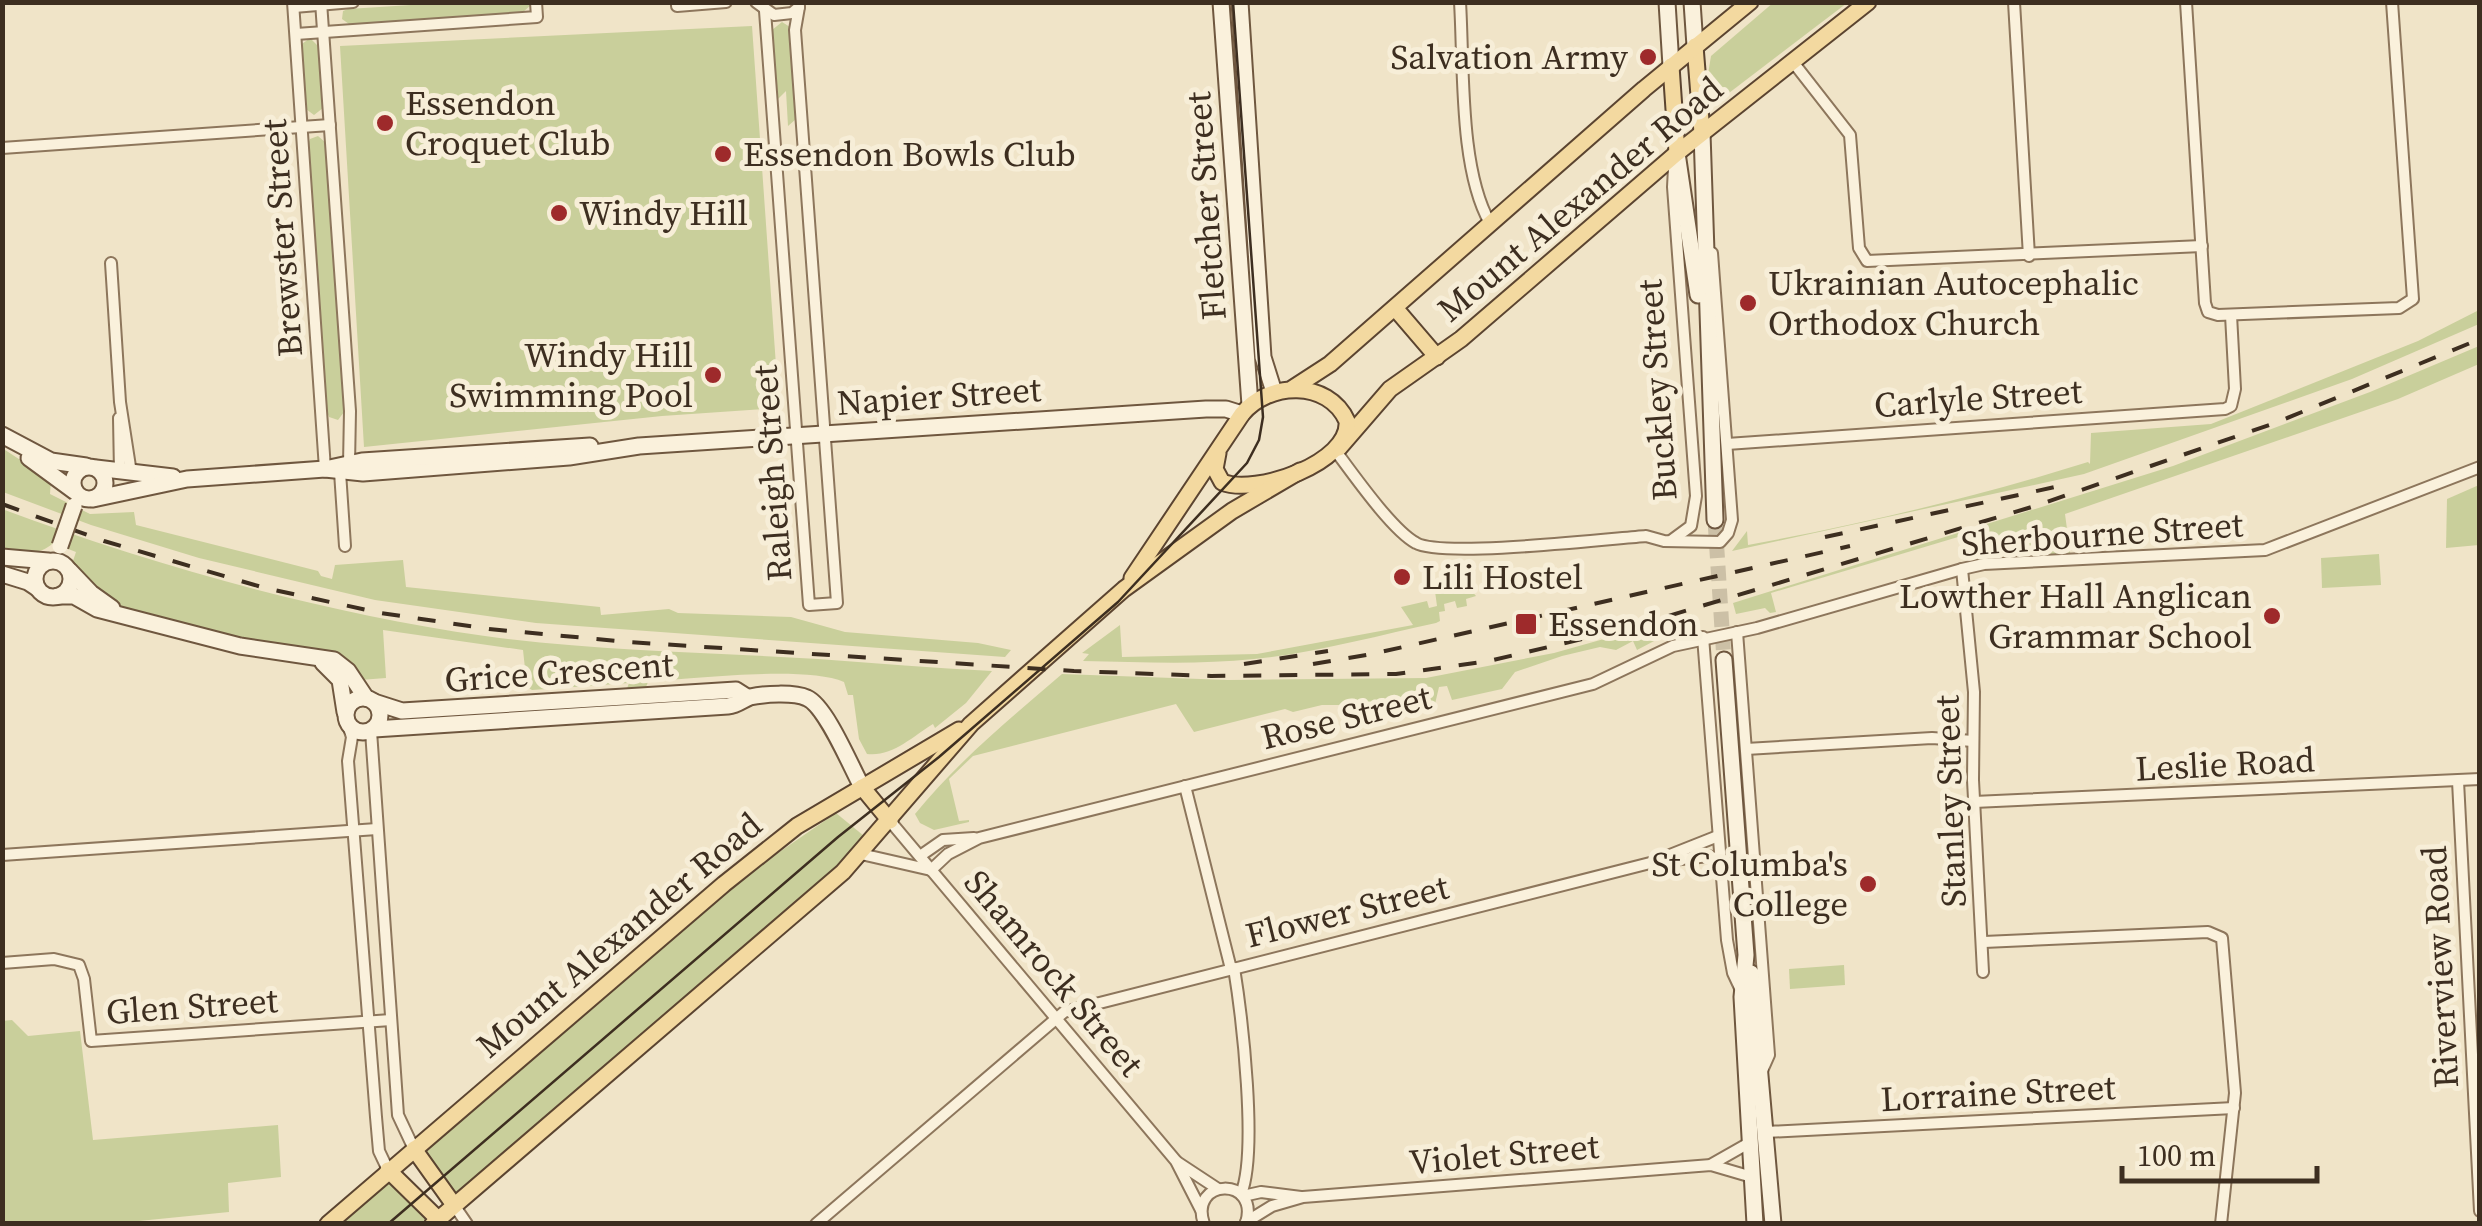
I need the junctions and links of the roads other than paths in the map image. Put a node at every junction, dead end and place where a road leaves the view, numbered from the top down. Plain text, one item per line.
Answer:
1 (353, 2) edge
2 (536, 2) edge
3 (677, 2) edge
4 (726, 2) edge
5 (748, 2) edge
6 (1221, 2) edge
7 (1240, 2) edge
8 (1460, 2) edge
9 (1666, 2) edge
10 (1692, 2) edge
11 (1750, 2) edge
12 (1868, 2) edge
13 (2014, 2) edge
14 (2186, 2) edge
15 (2392, 2) edge
16 (322, 4) edge
17 (294, 5) edge
18 (801, 5) edge
19 (760, 6) edge
20 (324, 32) junction
21 (296, 34) junction
22 (1695, 46) junction
23 (1793, 62) junction
24 (1671, 66) junction
25 (330, 126) junction
26 (302, 127) junction
27 (1702, 133) junction
28 (2, 148) edge
29 (1677, 153) junction
30 (1490, 223) junction
31 (1706, 224) junction
32 (2202, 246) junction
33 (2029, 256) junction
34 (110, 263) dead end
35 (1395, 308) junction
36 (2231, 315) junction
37 (1438, 357) junction
38 (1707, 363) junction
39 (1293, 388) junction
40 (1274, 392) junction
41 (1246, 410) junction
42 (824, 433) junction
43 (796, 435) junction
44 (2, 438) edge
45 (1727, 444) junction
46 (1337, 449) junction
47 (1218, 453) junction
48 (91, 466) junction
49 (2480, 467) edge
50 (341, 469) junction
51 (1300, 471) junction
52 (126, 472) junction
53 (186, 478) junction
54 (132, 492) junction
55 (82, 500) junction
56 (1715, 520) tunnel mouth
57 (1672, 540) junction
58 (345, 546) dead end
59 (2, 557) edge
60 (59, 564) junction
61 (1962, 568) junction
62 (2, 574) edge
63 (38, 588) junction
64 (1124, 589) junction
65 (58, 596) junction
66 (120, 614) junction
67 (1737, 632) junction
68 (1721, 634) joint
69 (1703, 637) junction
70 (315, 659) junction
71 (1724, 660) tunnel mouth
72 (370, 700) junction
73 (430, 718) junction
74 (347, 722) junction
75 (971, 724) junction
76 (373, 730) junction
77 (1973, 741) junction
78 (1746, 749) junction
79 (2480, 779) edge
80 (2458, 780) junction
81 (1184, 786) junction
82 (862, 787) junction
83 (1974, 802) junction
84 (890, 821) junction
85 (378, 828) junction
86 (353, 830) junction
87 (1718, 836) junction
88 (979, 838) junction
89 (2, 854) edge
90 (861, 854) junction
91 (920, 856) junction
92 (1720, 860) junction
93 (1654, 862) junction
94 (931, 870) junction
95 (1984, 942) junction
96 (1746, 955) junction
97 (2, 963) edge
98 (1233, 968) junction
99 (1984, 972) dead end
100 (1742, 996) junction
101 (1055, 1018) junction
102 (391, 1020) junction
103 (368, 1022) junction
104 (1761, 1078) junction
105 (2234, 1108) junction
106 (1766, 1132) junction
107 (1750, 1143) junction
108 (414, 1148) junction
109 (1176, 1161) junction
110 (1711, 1164) junction
111 (388, 1170) junction
112 (1752, 1177) junction
113 (1218, 1189) junction
114 (1242, 1195) junction
115 (1303, 1198) junction
116 (454, 1205) junction
117 (2480, 1211) edge
118 (1201, 1218) edge
119 (438, 1222) edge
120 (1246, 1223) edge
121 (328, 1224) edge
122 (468, 1224) edge
123 (816, 1224) edge
124 (1755, 1224) edge
125 (1773, 1224) edge
126 (2222, 1224) edge

1 - 16 street
2 - 20 street
3 - 4 street
5 - 19 street
6 - 41 street, Fletcher Street
7 - 40 street, Fletcher Street
8 - 30 street
9 - 24 street, Buckley Street
10 - 22 street, Buckley Street
11 - 22 main road, Mount Alexander Road
12 - 23 main road, Mount Alexander Road
13 - 33 street
14 - 32 street
15 - 36 street
16 - 17 street
16 - 20 street, Brewster Street
17 - 21 street, Brewster Street
18 - 19 street
18 - 42 street, Raleigh Street
19 - 43 street, Raleigh Street
20 - 21 street
20 - 25 street, Brewster Street
21 - 26 street, Brewster Street
22 - 24 main road, Mount Alexander Road
22 - 27 main road, Buckley Street
23 - 27 main road, Mount Alexander Road
23 - 33 street
24 - 29 main road, Buckley Street
24 - 30 main road, Mount Alexander Road
25 - 26 street
25 - 50 street, Brewster Street
26 - 28 street
26 - 50 street, Brewster Street
27 - 29 main road, Mount Alexander Road
27 - 31 street, Buckley Street
29 - 37 main road, Mount Alexander Road
29 - 38 street, Buckley Street
29 - 57 street, Buckley Street
30 - 35 main road, Mount Alexander Road
31 - 38 street, Buckley Street
31 - 45 street, Buckley Street
32 - 33 street
32 - 36 street
34 - 52 street
35 - 37 main road
35 - 39 main road, Mount Alexander Road
36 - 45 street, Carlyle Street
37 - 46 main road, Mount Alexander Road
38 - 56 street, Buckley Street
39 - 40 main road
39 - 46 main road
40 - 41 main road
41 - 42 street, Napier Street
41 - 47 main road, Mount Alexander Road
42 - 43 street, Napier Street
42 - 43 street, Raleigh Street
43 - 50 street, Napier Street
44 - 48 street, Napier Street
44 - 55 street
45 - 57 street, Buckley Street
46 - 51 main road, Mount Alexander Road
46 - 57 street
47 - 51 main road
47 - 64 main road, Mount Alexander Road
48 - 52 street, Napier Street
48 - 55 street
48 - 55 street
49 - 61 street, Sherbourne Street
50 - 53 street, Napier Street
50 - 58 street, Brewster Street
51 - 64 main road, Mount Alexander Road
52 - 53 street, Napier Street
52 - 54 street
53 - 54 street, Napier Street
54 - 55 street, Napier Street
55 - 60 street
59 - 60 street
60 - 63 street
60 - 65 street
60 - 66 street
61 - 67 street, Sherbourne Street
61 - 77 street, Stanley Street
62 - 63 street
63 - 65 street
64 - 75 main road, Mount Alexander Road
65 - 66 street
66 - 70 street
67 - 68 street, Sherbourne Street
67 - 78 street
68 - 69 street, Rose Street
69 - 81 street, Rose Street
69 - 87 street
70 - 72 street
70 - 74 street
71 - 96 street
72 - 73 street, Grice Crescent
72 - 74 street
72 - 76 street
73 - 76 street, Grice Crescent
73 - 82 street, Grice Crescent
74 - 76 street
74 - 86 street
75 - 82 main road, Mount Alexander Road
75 - 84 main road, Mount Alexander Road
76 - 85 street
77 - 78 street
77 - 83 street, Stanley Street
78 - 104 street
79 - 80 street, Leslie Road
80 - 83 street, Leslie Road
80 - 117 street, Riverview Road
81 - 88 street, Rose Street
81 - 98 street
82 - 84 main road
82 - 108 main road, Mount Alexander Road
83 - 95 street, Stanley Street
84 - 90 main road, Mount Alexander Road
84 - 91 street, Shamrock Street
85 - 86 street
85 - 102 street
86 - 89 street
86 - 103 street
87 - 92 street
87 - 93 street, Flower Street
88 - 91 street, Rose Street
88 - 94 street, Rose Street
90 - 94 street
90 - 116 main road, Mount Alexander Road
91 - 94 street, Shamrock Street
92 - 93 street, Flower Street
92 - 100 street
93 - 98 street, Flower Street
94 - 101 street, Shamrock Street
95 - 99 street, Stanley Street
95 - 105 street
96 - 100 street
96 - 104 street
97 - 103 street, Glen Street
98 - 101 street, Flower Street
98 - 114 street
100 - 107 street
101 - 109 street, Shamrock Street
101 - 123 street
102 - 103 street, Glen Street
102 - 108 street
103 - 111 street
104 - 106 street
105 - 106 street, Lorraine Street
105 - 126 street
106 - 125 street
107 - 110 street, Violet Street
107 - 112 street
108 - 111 main road, Mount Alexander Road
108 - 116 main road
109 - 113 street, Shamrock Street
109 - 118 street, Shamrock Street
110 - 112 street, Violet Street
110 - 115 street, Violet Street
111 - 119 main road
111 - 121 main road, Mount Alexander Road
112 - 124 street
113 - 114 street, Violet Street
113 - 118 street
114 - 115 street, Violet Street
114 - 120 street
115 - 120 street, Violet Street
116 - 119 main road, Mount Alexander Road
116 - 122 street

